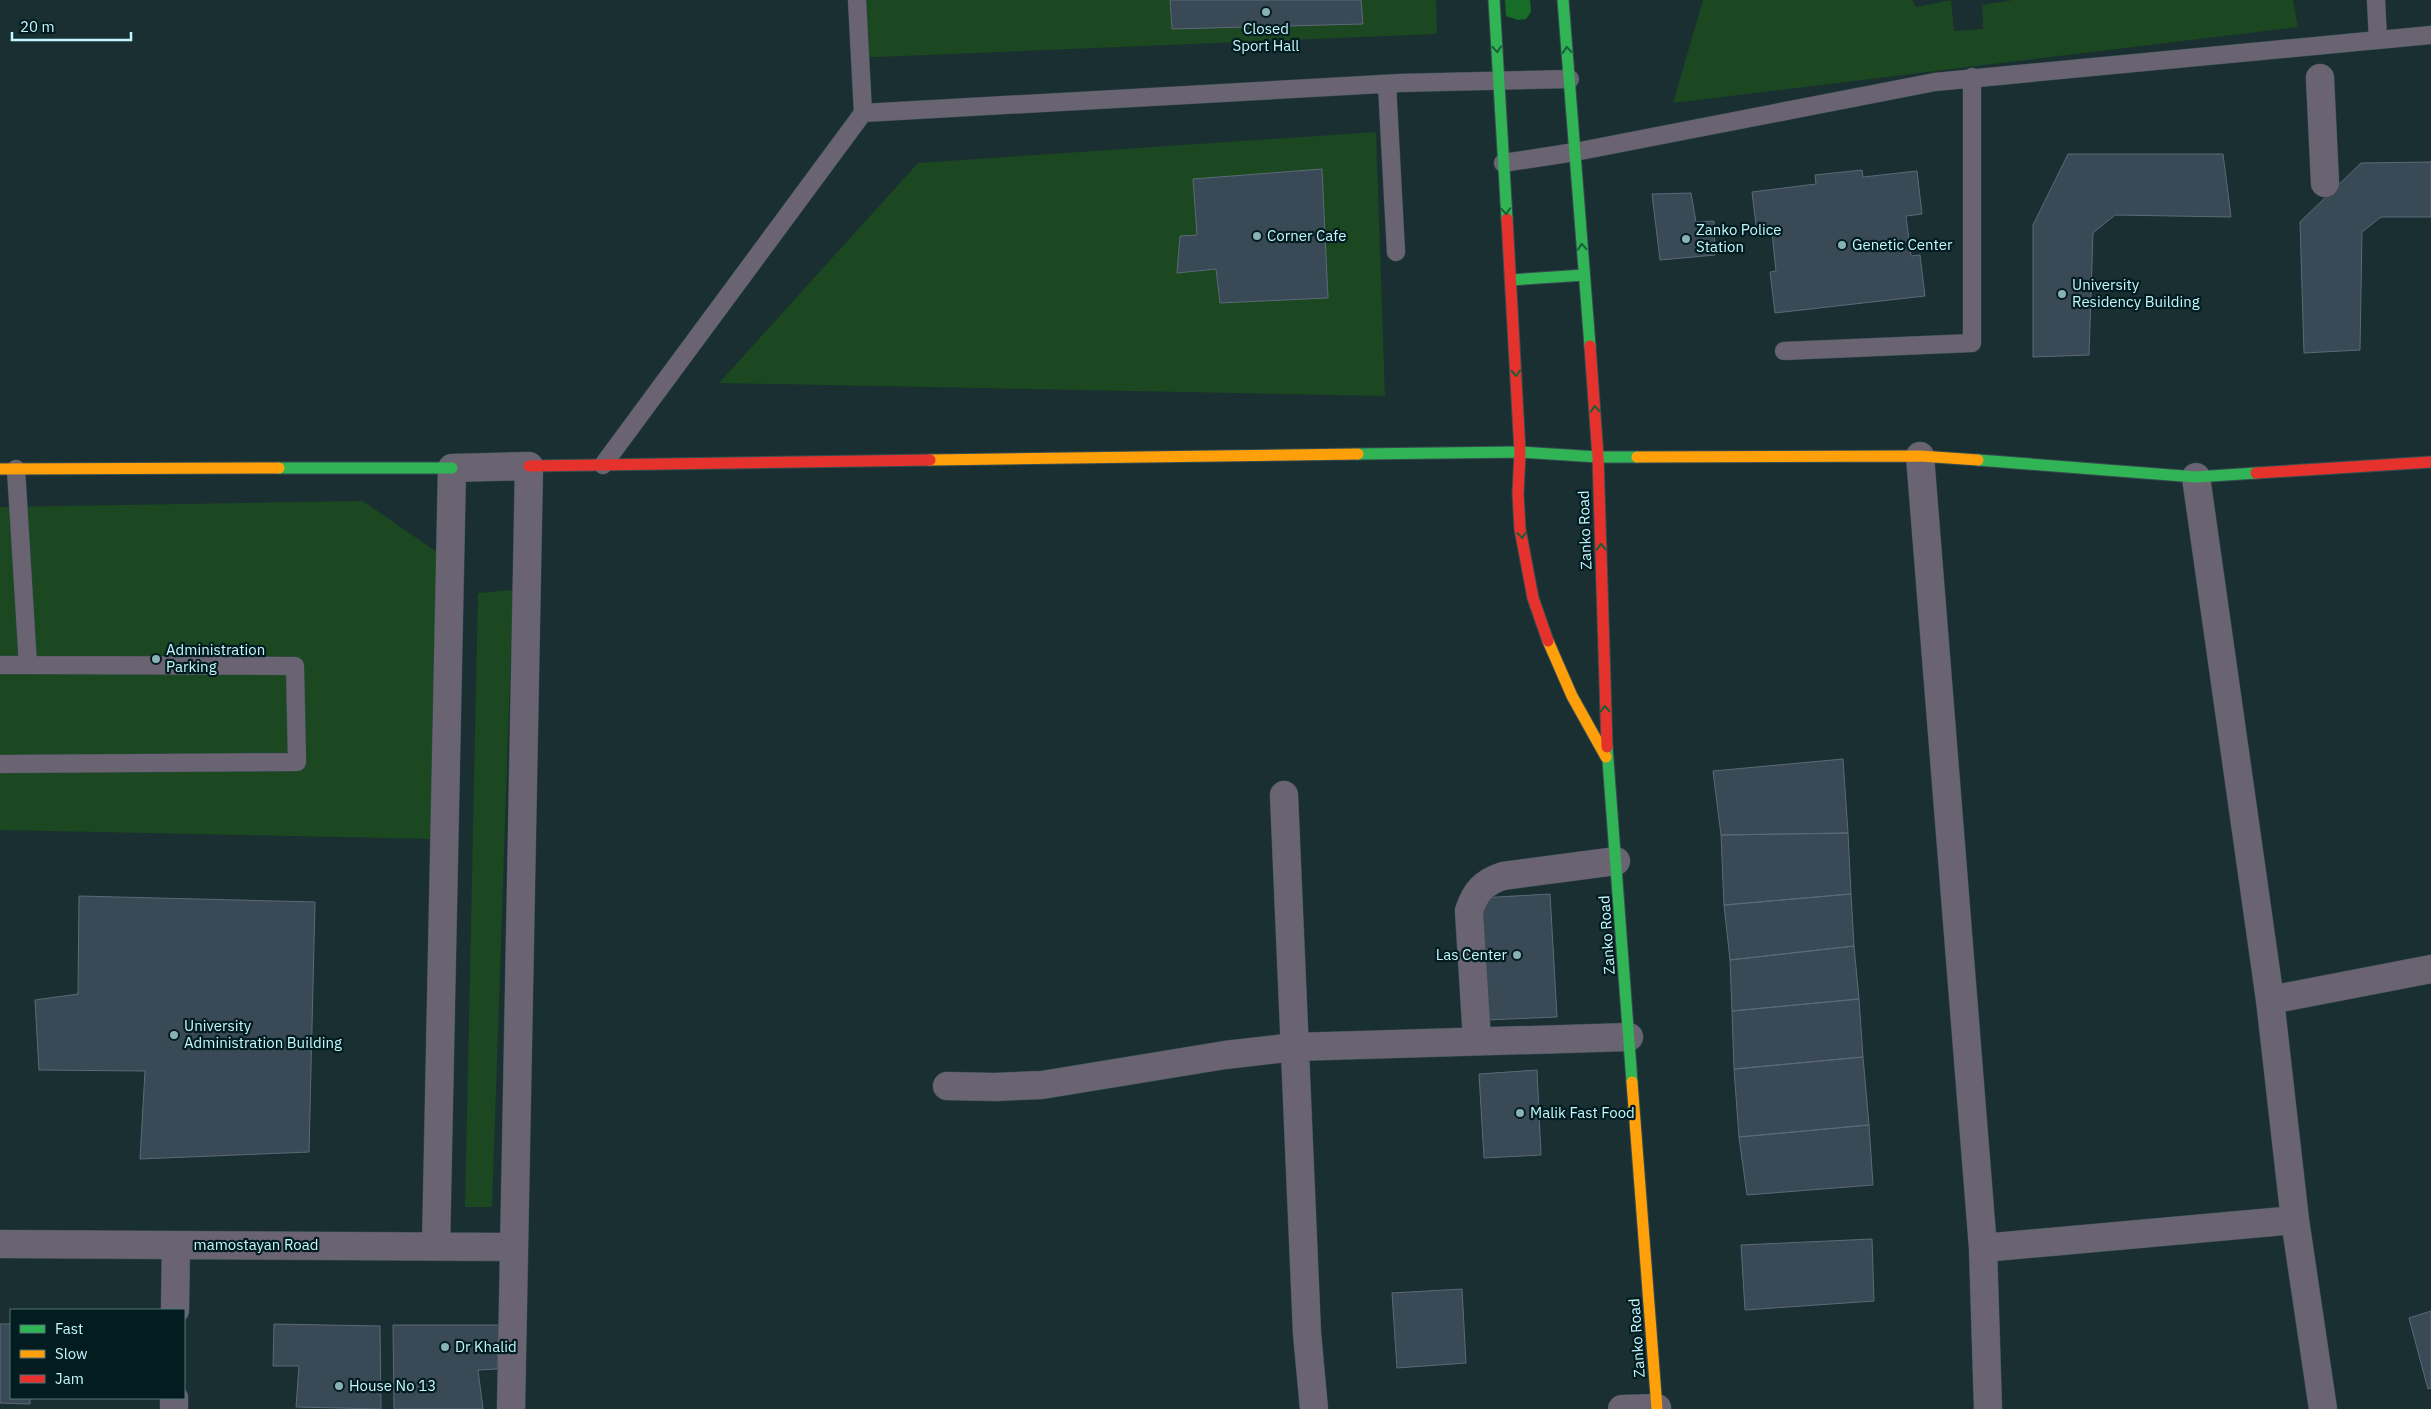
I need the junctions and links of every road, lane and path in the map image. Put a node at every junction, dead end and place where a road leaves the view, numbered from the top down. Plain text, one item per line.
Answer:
1 (857, 0) edge
2 (1494, 0) edge
3 (1563, 0) edge
4 (2376, 0) edge
5 (2431, 35) edge
6 (2378, 40) junction
7 (1972, 77) junction
8 (2320, 78) dead end
9 (1570, 79) junction
10 (1500, 82) junction
11 (1387, 84) junction
12 (863, 113) junction
13 (1575, 152) junction
14 (1504, 163) junction
15 (2325, 183) dead end
16 (1396, 252) dead end
17 (1584, 275) junction
18 (1511, 280) junction
19 (1784, 351) dead end
20 (1520, 452) junction
21 (1920, 456) junction
22 (1598, 457) junction
23 (2431, 462) edge
24 (603, 465) junction
25 (529, 466) junction
26 (452, 468) junction
27 (8, 469) edge
28 (2196, 477) junction
29 (28, 665) junction
30 (0, 666) edge
31 (1607, 758) junction
32 (0, 764) edge
33 (1284, 795) dead end
34 (1616, 861) junction
35 (2431, 969) edge
36 (2270, 1000) junction
37 (1629, 1037) junction
38 (1477, 1040) junction
39 (1294, 1047) junction
40 (947, 1086) dead end
41 (2295, 1220) junction
42 (0, 1244) edge
43 (176, 1245) junction
44 (436, 1246) junction
45 (513, 1247) junction
46 (1984, 1248) junction
47 (175, 1309) edge
48 (1657, 1408) edge
49 (511, 1409) edge
50 (1314, 1409) edge
51 (1622, 1409) edge
52 (1988, 1409) edge
53 (2323, 1409) edge

1 - 12 lane
2 -> 10 street
9 -> 3 street, Zanko Road
4 - 6 lane
5 - 6 lane
6 - 7 lane
7 - 13 lane
7 - 19 lane
8 - 15 street
9 - 10 lane
9 - 13 street, Zanko Road
10 - 11 lane
10 - 14 street
11 - 12 lane
11 - 16 lane
12 - 24 lane
13 - 14 lane
17 -> 13 street, Zanko Road
14 -> 18 street
17 - 18 street
22 -> 17 street, Zanko Road
18 -> 20 street
20 - 22 street
20 - 24 street
20 -> 31 street
21 - 22 street
21 - 28 street
21 - 46 street
31 -> 22 street, Zanko Road
23 - 28 street
24 - 25 street
25 - 26 street
25 - 45 street
26 - 27 street
26 - 44 street
27 - 29 lane
28 - 36 street
29 - 30 lane
29 - 32 lane
31 - 34 street, Zanko Road
33 - 39 street
34 - 37 street, Zanko Road
34 - 38 street
35 - 36 street
36 - 41 street
37 - 38 street
37 - 48 street, Zanko Road
38 - 39 street
39 - 40 street
39 - 50 street
41 - 46 street
41 - 53 street
42 - 43 street, mamostayan Road
43 - 44 street, mamostayan Road
43 - 47 street
44 - 45 street, mamostayan Road
45 - 49 street
46 - 52 street
48 - 51 street

